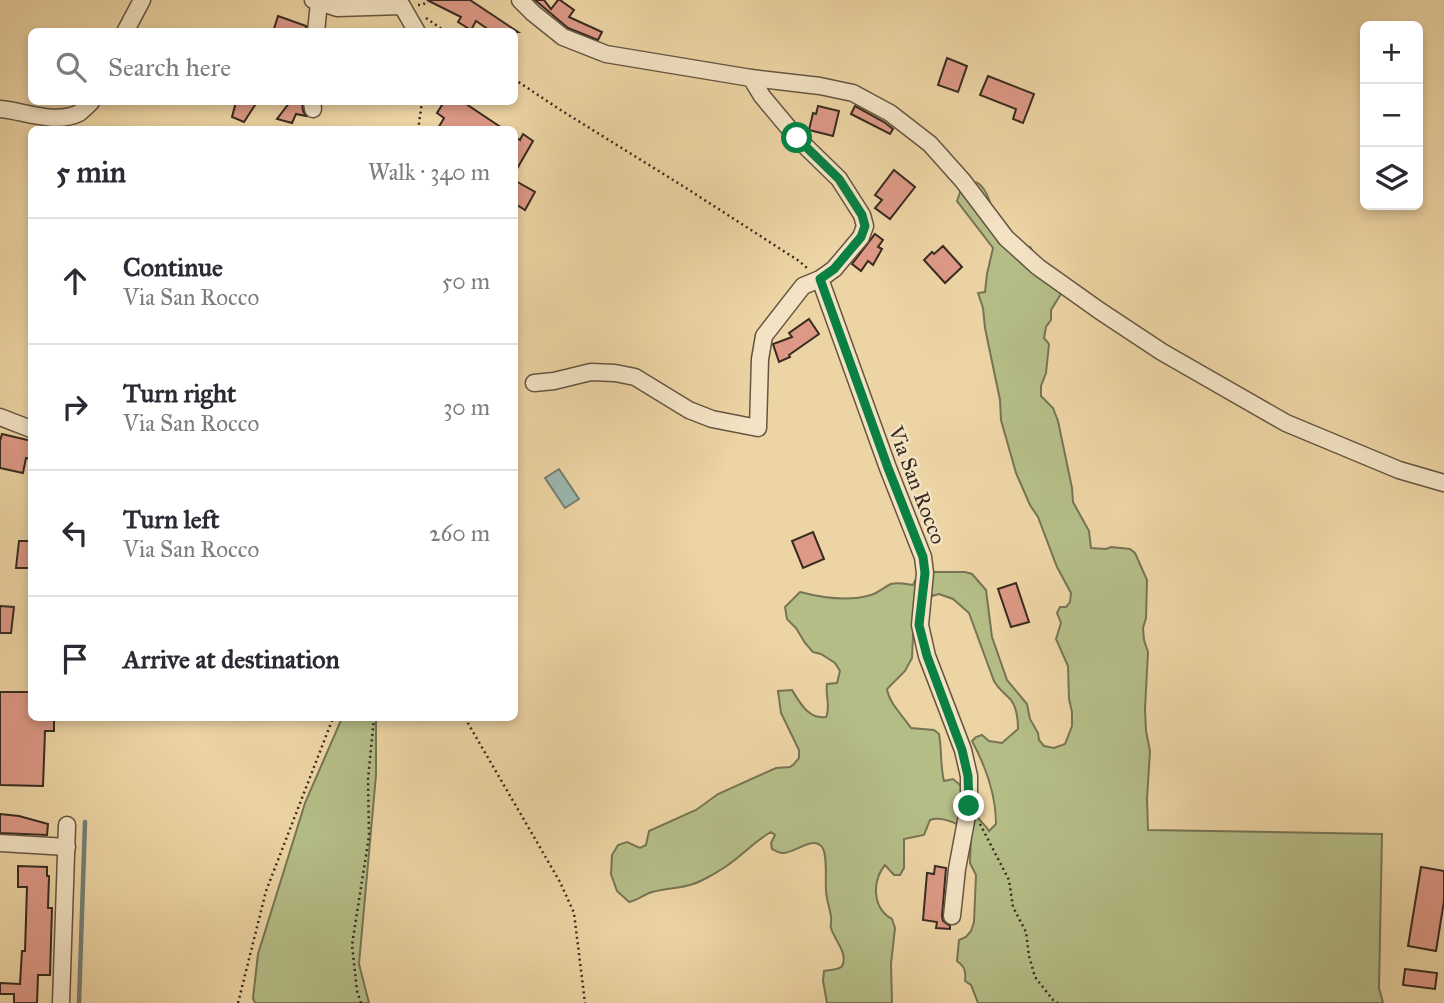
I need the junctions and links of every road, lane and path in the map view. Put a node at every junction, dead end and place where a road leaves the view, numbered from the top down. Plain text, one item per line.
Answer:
1 (142, 0) edge
2 (520, 0) edge
3 (316, 1) edge
4 (127, 28) edge
5 (316, 28) edge
6 (415, 28) edge
7 (751, 78) junction
8 (518, 82) edge
9 (88, 105) edge
10 (422, 105) edge
11 (0, 109) edge
12 (419, 126) edge
13 (820, 279) junction
14 (534, 383) dead end
15 (0, 417) edge
16 (28, 428) edge
17 (1444, 483) edge
18 (332, 721) edge
19 (374, 721) edge
20 (467, 721) edge
21 (969, 806) junction
22 (67, 825) dead end
23 (0, 843) edge
24 (67, 846) junction
25 (952, 916) dead end
26 (61, 1003) edge
27 (238, 1003) edge
28 (361, 1003) edge
29 (585, 1003) edge
30 (1058, 1003) edge

1 - 4 street
2 - 7 street
3 - 5 street
3 - 6 street
7 - 13 street
7 - 17 street
8 - 13 path
9 - 11 street
10 - 12 path
13 - 14 street
13 - 21 street, Via San Rocco
15 - 16 street
18 - 27 path
19 - 28 path
20 - 29 path
21 - 25 street, Via San Rocco
21 - 30 path
22 - 24 street
23 - 24 street
24 - 26 street

